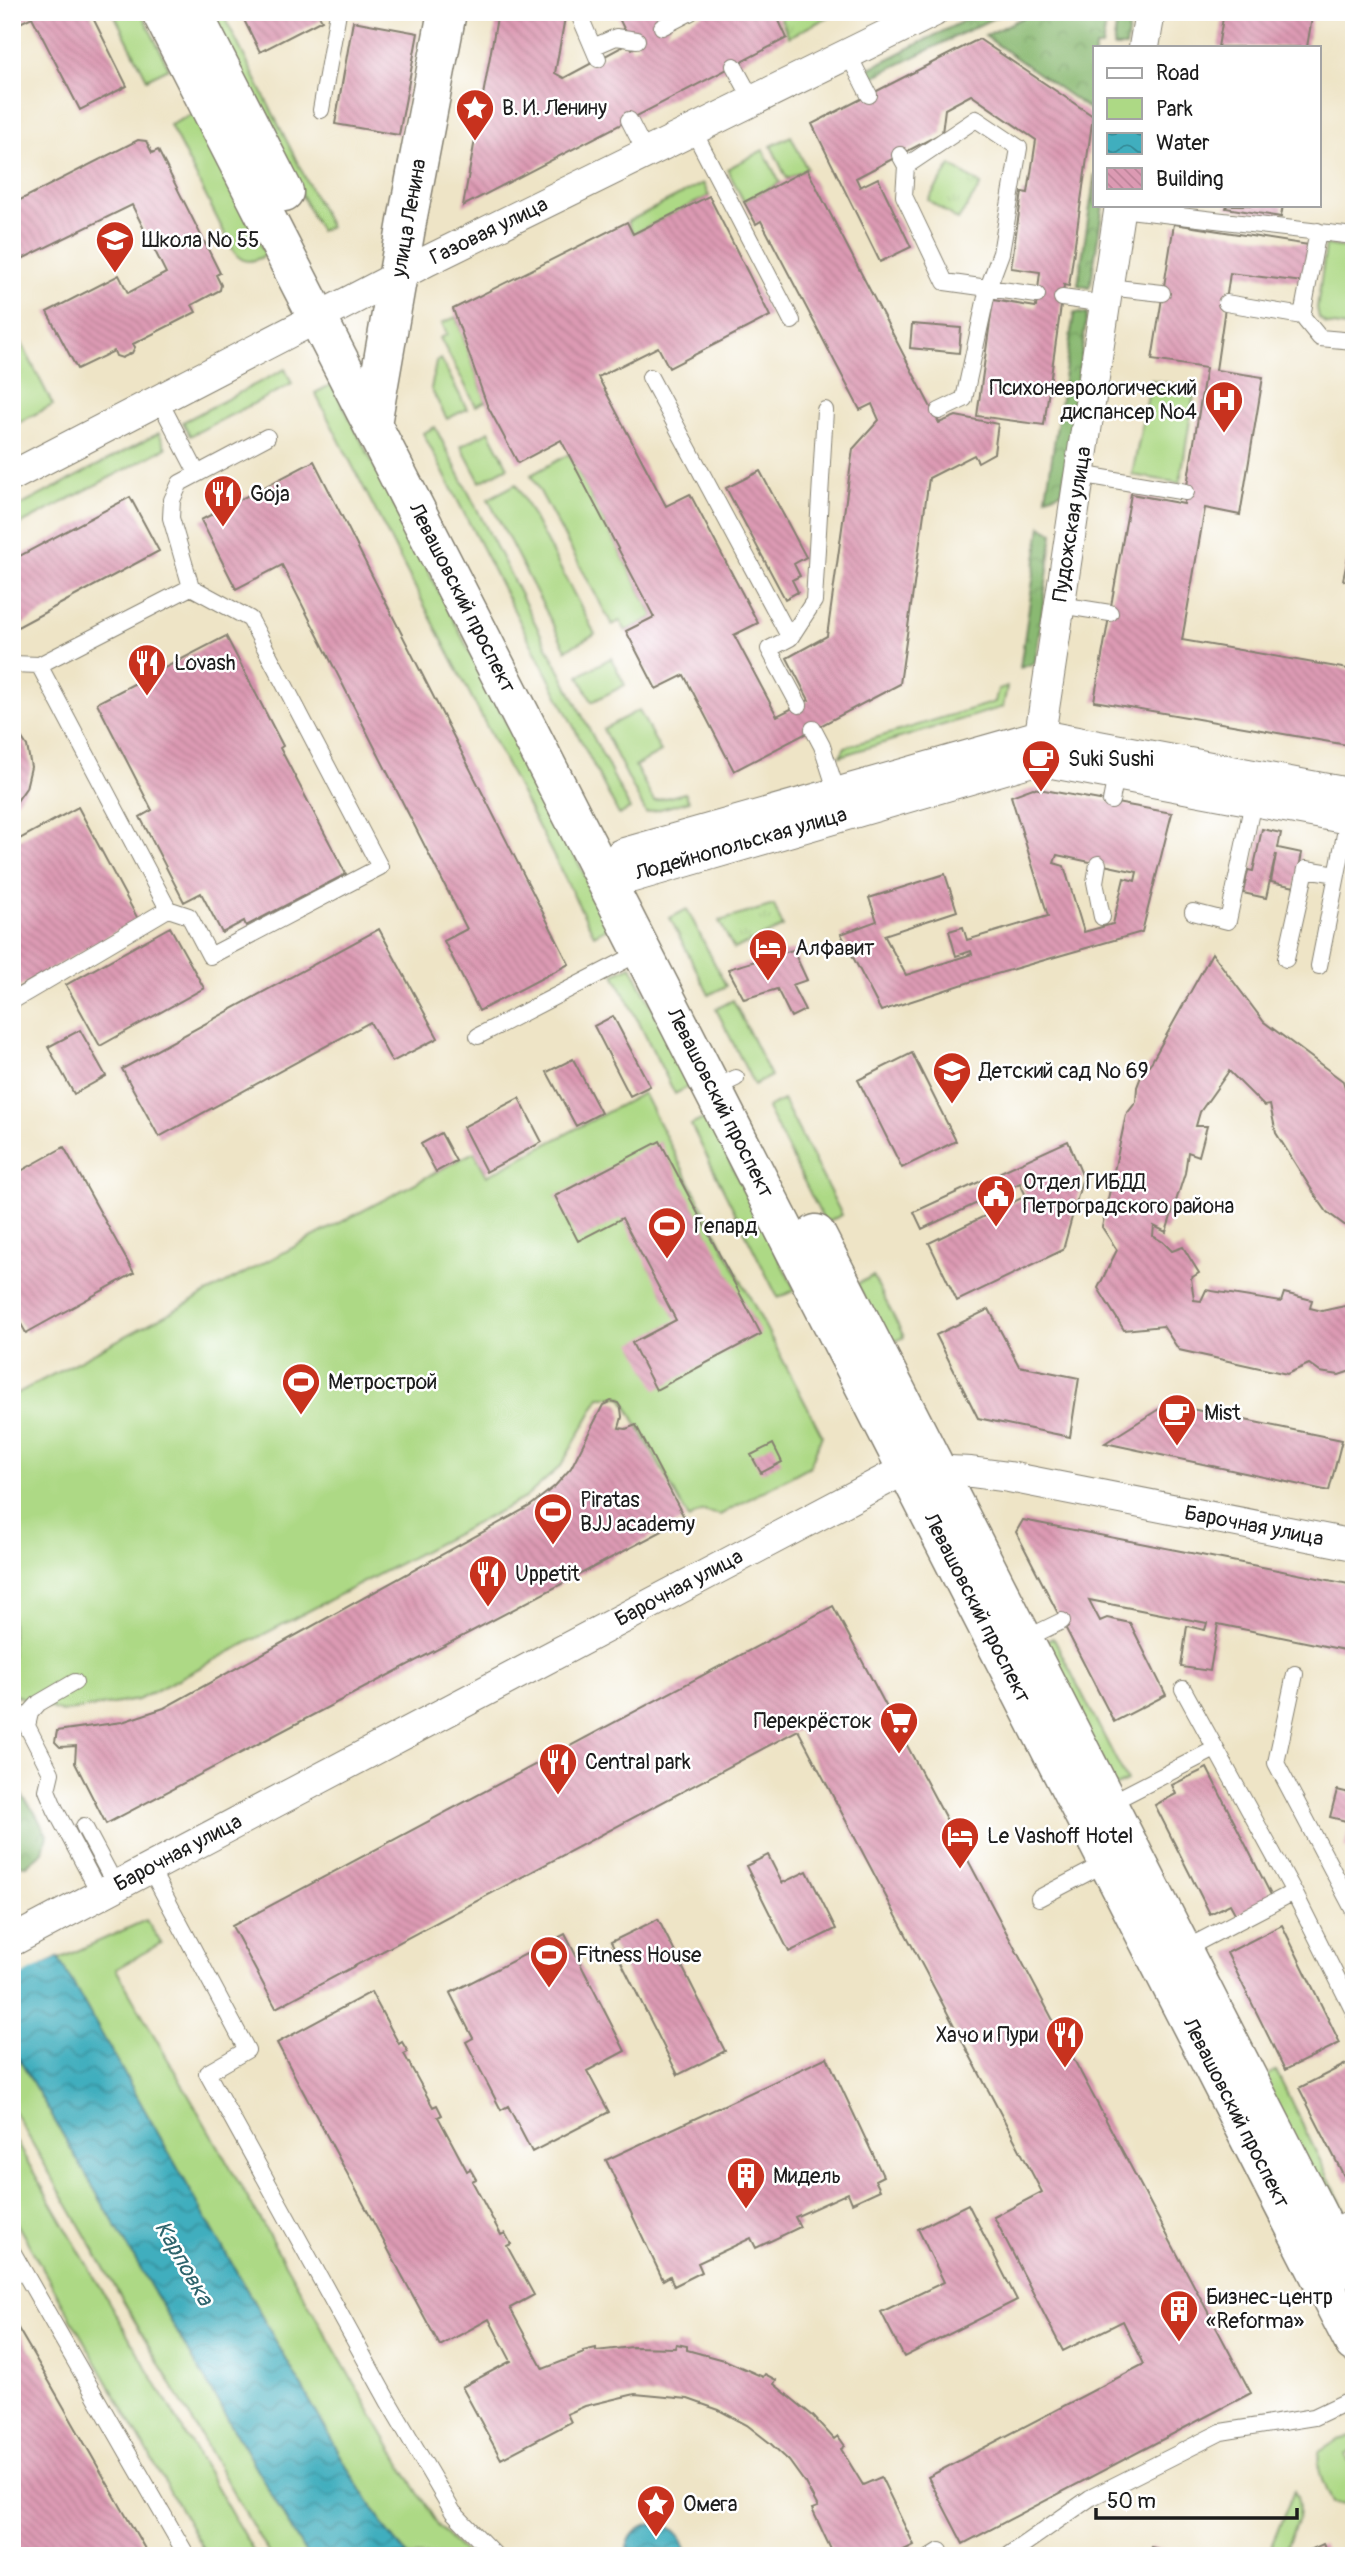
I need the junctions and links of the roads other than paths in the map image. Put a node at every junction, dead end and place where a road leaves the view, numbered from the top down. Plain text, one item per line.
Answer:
1 (162, 12) edge
2 (192, 12) edge
3 (338, 12) edge
4 (447, 12) edge
5 (474, 12) edge
6 (578, 12) edge
7 (691, 12) edge
8 (933, 12) edge
9 (1150, 12) edge
10 (663, 27) dead end
11 (637, 40) dead end
12 (1144, 46) edge
13 (848, 54) junction
14 (203, 64) junction
15 (734, 66) dead end
16 (869, 95) dead end
17 (753, 101) junction
18 (321, 110) dead end
19 (629, 120) dead end
20 (693, 130) junction
21 (646, 153) junction
22 (1120, 207) edge
23 (1318, 232) junction
24 (1354, 236) edge
25 (412, 269) junction
26 (988, 288) junction
27 (1162, 293) dead end
28 (1037, 295) dead end
29 (1107, 296) junction
30 (1062, 298) dead end
31 (1226, 303) dead end
32 (330, 312) junction
33 (1302, 316) junction
34 (792, 321) dead end
35 (1354, 341) edge
36 (650, 377) dead end
37 (380, 380) junction
38 (159, 400) junction
39 (825, 410) dead end
40 (939, 411) dead end
41 (385, 420) junction
42 (267, 437) dead end
43 (197, 473) junction
44 (1079, 474) junction
45 (12, 476) edge
46 (1186, 492) dead end
47 (191, 587) junction
48 (1059, 606) junction
49 (1110, 613) dead end
50 (790, 638) junction
51 (12, 664) edge
52 (39, 665) junction
53 (799, 705) dead end
54 (813, 729) dead end
55 (1038, 747) junction
56 (1256, 788) junction
57 (841, 804) junction
58 (1353, 804) edge
59 (1098, 864) dead end
60 (619, 868) junction
61 (1337, 874) junction
62 (168, 909) junction
63 (1194, 912) dead end
64 (1102, 917) dead end
65 (643, 951) junction
66 (1286, 959) dead end
67 (1319, 966) dead end
68 (12, 1001) edge
69 (478, 1036) dead end
70 (724, 1084) junction
71 (922, 1470) junction
72 (1354, 1545) edge
73 (1062, 1621) dead end
74 (1012, 1645) junction
75 (1295, 1674) dead end
76 (75, 1682) dead end
77 (1183, 1689) dead end
78 (1215, 1749) junction
79 (1096, 1810) junction
80 (84, 1826) dead end
81 (1119, 1856) junction
82 (150, 1868) junction
83 (108, 1890) junction
84 (1294, 1892) junction
85 (1039, 1898) dead end
86 (1354, 1911) edge
87 (12, 1941) edge
88 (1171, 1957) junction
89 (1354, 2012) edge
90 (1328, 2231) edge
91 (12, 2251) edge
92 (1354, 2285) edge
93 (1354, 2343) edge
94 (1354, 2398) edge
95 (187, 2556) edge
96 (496, 2556) edge
97 (1007, 2556) edge

1 - 14 street, Левашовский проспект
2 - 14 street, Левашовский проспект
3 - 18 lane
4 - 25 street, улица Ленина
5 - 25 street, улица Ленина
6 - 11 lane
7 - 10 lane
8 - 13 street, Газовая улица
9 - 12 street
13 - 16 lane
13 - 17 street, Газовая улица
14 - 32 street, Левашовский проспект
15 - 17 lane
17 - 20 street, Газовая улица
19 - 21 lane
20 - 21 street, Газовая улица
20 - 34 lane
21 - 25 street, Газовая улица
22 - 23 lane
22 - 29 street, Пудожская улица
23 - 24 lane
23 - 33 lane
25 - 32 street, Газовая улица
25 - 37 street, улица Ленина
25 - 41 street, улица Ленина
26 - 26 lane
26 - 28 lane
26 - 40 lane
27 - 29 lane
29 - 30 lane
29 - 44 street, Пудожская улица
31 - 33 lane
32 - 37 street, Левашовский проспект
32 - 38 street, Газовая улица
32 - 41 street, Левашовский проспект
33 - 35 lane
36 - 50 lane
37 - 41 street, улица Ленина
38 - 43 lane
38 - 45 street, Газовая улица
39 - 50 lane
41 - 60 street, Левашовский проспект
42 - 43 lane
43 - 47 lane
44 - 46 lane
44 - 48 street, Пудожская улица
47 - 52 lane
47 - 62 lane
48 - 49 lane
48 - 55 street, Пудожская улица
50 - 53 lane
51 - 52 lane
52 - 62 lane
54 - 57 lane
55 - 56 street, Лодейнопольская улица
55 - 57 street, Лодейнопольская улица
56 - 58 street, Лодейнопольская улица
56 - 63 lane
57 - 60 street, Лодейнопольская улица
58 - 61 lane
59 - 64 lane
60 - 65 street, Левашовский проспект
60 - 70 street, Левашовский проспект
61 - 66 lane
61 - 67 lane
62 - 68 lane
65 - 69 lane
65 - 70 street, Левашовский проспект
70 - 71 street, Левашовский проспект
71 - 72 street, Барочная улица
71 - 74 street, Левашовский проспект
71 - 82 street, Барочная улица
73 - 74 lane
74 - 79 street, Левашовский проспект
75 - 86 lane
76 - 83 lane
77 - 78 lane
78 - 79 lane
78 - 84 lane
79 - 81 street, Левашовский проспект
80 - 83 lane
81 - 85 lane
81 - 88 street, Левашовский проспект
82 - 83 street, Барочная улица
82 - 96 lane
83 - 87 street, Барочная улица
84 - 88 lane
84 - 89 lane
88 - 90 street, Левашовский проспект
90 - 92 street, Левашовский проспект
90 - 93 street, Левашовский проспект
91 - 95 lane
94 - 97 lane

